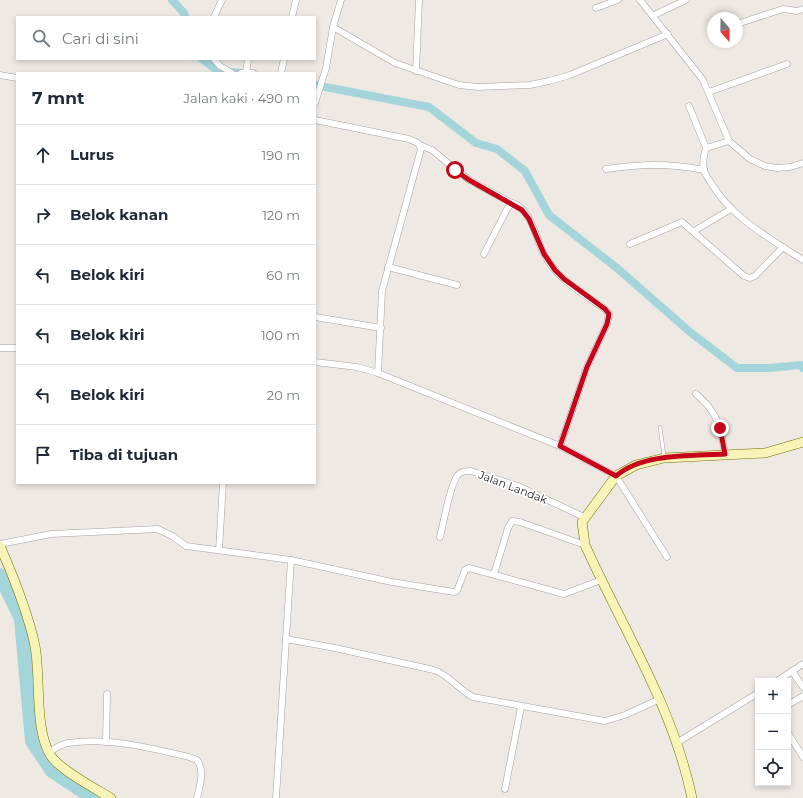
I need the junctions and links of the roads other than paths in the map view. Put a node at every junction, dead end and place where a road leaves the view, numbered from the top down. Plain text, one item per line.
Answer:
1 (222, 0) edge
2 (296, 0) edge
3 (341, 0) edge
4 (419, 0) edge
5 (618, 0) edge
6 (640, 0) edge
7 (686, 0) edge
8 (596, 8) dead end
9 (803, 9) edge
10 (654, 15) junction
11 (214, 16) edge
12 (292, 16) edge
13 (743, 22) edge
14 (333, 27) junction
15 (668, 34) junction
16 (215, 60) edge
17 (248, 60) edge
18 (284, 60) edge
19 (787, 64) dead end
20 (416, 71) junction
21 (230, 72) edge
22 (246, 72) edge
23 (281, 72) edge
24 (0, 75) edge
25 (16, 78) edge
26 (316, 80) edge
27 (322, 81) junction
28 (709, 92) junction
29 (316, 99) edge
30 (689, 106) dead end
31 (316, 120) edge
32 (729, 141) junction
33 (420, 145) junction
34 (706, 148) junction
35 (803, 163) edge
36 (606, 169) dead end
37 (704, 170) junction
38 (512, 203) junction
39 (731, 210) junction
40 (694, 231) junction
41 (630, 244) dead end
42 (783, 247) junction
43 (484, 254) dead end
44 (803, 260) edge
45 (388, 267) junction
46 (457, 285) dead end
47 (316, 317) edge
48 (381, 328) junction
49 (0, 348) edge
50 (16, 348) edge
51 (316, 362) edge
52 (378, 373) junction
53 (696, 394) dead end
54 (660, 427) dead end
55 (803, 442) edge
56 (560, 446) junction
57 (725, 454) junction
58 (664, 458) junction
59 (616, 476) junction
60 (223, 484) edge
61 (584, 517) junction
62 (440, 537) dead end
63 (0, 545) edge
64 (585, 545) junction
65 (218, 550) junction
66 (667, 557) dead end
67 (291, 560) junction
68 (494, 574) junction
69 (601, 580) junction
70 (286, 640) junction
71 (803, 664) edge
72 (792, 671) junction
73 (782, 678) edge
74 (803, 687) edge
75 (107, 694) dead end
76 (755, 695) edge
77 (803, 696) edge
78 (660, 699) junction
79 (791, 703) edge
80 (521, 707) junction
81 (791, 738) edge
82 (106, 742) junction
83 (678, 742) junction
84 (49, 752) junction
85 (803, 757) edge
86 (505, 789) dead end
87 (111, 798) edge
88 (197, 798) edge
89 (276, 798) edge
90 (692, 798) edge

1 - 11 street
2 - 12 street
3 - 14 street
4 - 20 street
5 - 8 street
6 - 10 street
7 - 10 street
9 - 13 street
10 - 15 street
14 - 20 street
14 - 27 street
15 - 20 street
15 - 28 street
16 - 21 street
17 - 22 street
18 - 23 street
19 - 28 street
24 - 25 street
26 - 27 street
27 - 29 street
28 - 32 street
30 - 34 street
31 - 33 street
32 - 34 street
32 - 35 street
33 - 38 street
33 - 45 street
34 - 37 street
36 - 37 street
37 - 39 street
38 - 43 street
38 - 56 street
39 - 40 street
39 - 42 street
40 - 41 street
40 - 42 street
42 - 44 street
45 - 46 street
45 - 48 street
47 - 48 street
48 - 52 street
49 - 50 street
51 - 52 street
52 - 56 street
53 - 57 street
54 - 58 lane
55 - 57 street
56 - 59 street
57 - 58 street
58 - 59 street
59 - 61 street
59 - 66 street
60 - 65 street
61 - 62 street, Jalan Landak
61 - 64 street
63 - 65 street
63 - 84 street
64 - 68 street
64 - 69 street
65 - 67 street
67 - 68 street
67 - 70 street
68 - 69 street
69 - 78 street
70 - 80 street
70 - 89 street
71 - 72 street
72 - 73 street
72 - 74 street
75 - 82 street
76 - 83 street
77 - 79 street
78 - 80 street
78 - 83 street
80 - 86 street
81 - 85 street
82 - 84 street
82 - 88 street
83 - 90 street
84 - 87 street

